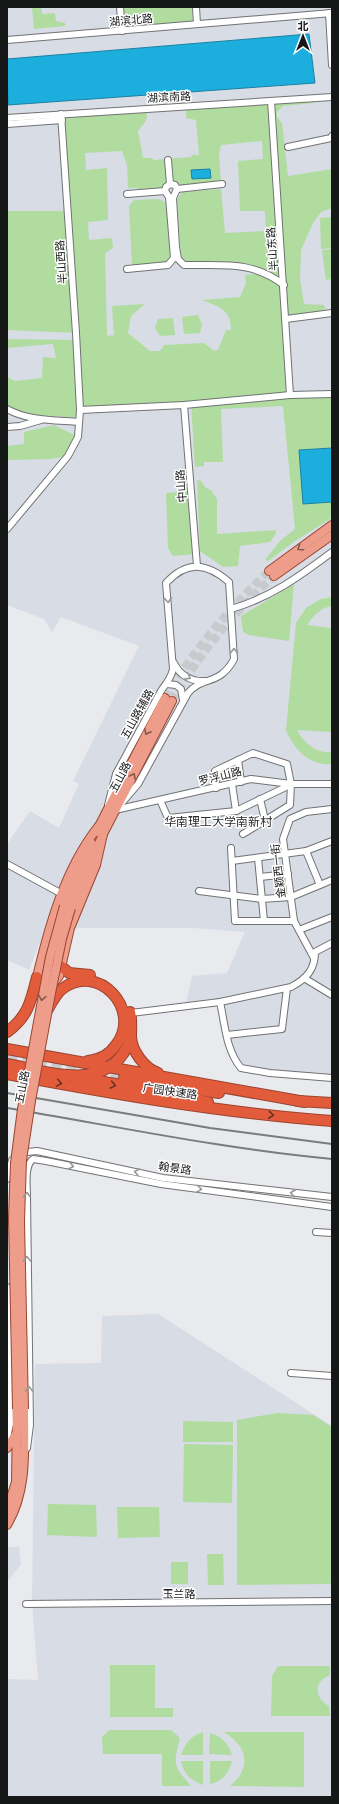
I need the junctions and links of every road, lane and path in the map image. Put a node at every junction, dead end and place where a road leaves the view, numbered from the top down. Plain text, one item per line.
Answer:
1 (120, 7) edge
2 (196, 7) edge
3 (330, 13) edge
4 (197, 24) junction
5 (122, 31) junction
6 (7, 40) edge
7 (332, 65) edge
8 (332, 97) edge
9 (271, 101) junction
10 (62, 117) junction
11 (7, 118) edge
12 (7, 124) edge
13 (332, 136) edge
14 (288, 147) dead end
15 (168, 160) dead end
16 (170, 184) junction
17 (222, 184) dead end
18 (177, 189) junction
19 (165, 192) junction
20 (128, 194) dead end
21 (128, 269) dead end
22 (284, 285) junction
23 (332, 313) edge
24 (286, 319) junction
25 (332, 394) edge
26 (290, 395) junction
27 (184, 405) junction
28 (7, 409) edge
29 (80, 410) junction
30 (43, 419) junction
31 (79, 422) junction
32 (7, 427) edge
33 (332, 525) edge
34 (7, 528) edge
35 (332, 535) edge
36 (332, 552) edge
37 (197, 566) junction
38 (231, 609) junction
39 (172, 658) junction
40 (213, 680) junction
41 (167, 684) junction
42 (183, 700) junction
43 (238, 760) junction
44 (241, 782) junction
45 (232, 784) junction
46 (291, 784) junction
47 (332, 784) edge
48 (216, 788) junction
49 (160, 800) junction
50 (260, 800) junction
51 (332, 809) edge
52 (115, 810) junction
53 (236, 811) junction
54 (106, 812) junction
55 (265, 820) junction
56 (101, 831) junction
57 (243, 834) dead end
58 (332, 842) edge
59 (231, 848) dead end
60 (306, 851) junction
61 (286, 855) junction
62 (258, 858) junction
63 (232, 861) junction
64 (7, 864) edge
65 (288, 874) junction
66 (260, 877) junction
67 (331, 882) edge
68 (320, 885) junction
69 (199, 891) dead end
70 (62, 894) junction
71 (234, 895) junction
72 (291, 896) junction
73 (262, 899) junction
74 (68, 907) junction
75 (332, 917) edge
76 (264, 921) junction
77 (294, 921) junction
78 (299, 930) junction
79 (332, 943) edge
80 (315, 959) junction
81 (62, 967) junction
82 (38, 977) junction
83 (304, 978) junction
84 (287, 988) junction
85 (332, 995) edge
86 (220, 1002) junction
87 (48, 1009) junction
88 (131, 1013) junction
89 (7, 1032) edge
90 (227, 1035) junction
91 (131, 1038) junction
92 (7, 1048) edge
93 (80, 1061) junction
94 (8, 1066) edge
95 (110, 1067) junction
96 (75, 1077) junction
97 (124, 1078) tunnel mouth
98 (173, 1078) junction
99 (332, 1078) edge
100 (305, 1102) junction
101 (332, 1103) edge
102 (255, 1114) junction
103 (332, 1121) edge
104 (7, 1180) edge
105 (332, 1197) edge
106 (332, 1207) edge
107 (26, 1232) junction
108 (316, 1232) dead end
109 (7, 1233) edge
110 (332, 1233) edge
111 (7, 1287) edge
112 (8, 1344) edge
113 (291, 1373) dead end
114 (332, 1376) edge
115 (20, 1409) junction
116 (17, 1433) junction
117 (7, 1438) edge
118 (7, 1448) edge
119 (24, 1456) junction
120 (7, 1511) edge
121 (7, 1525) edge
122 (332, 1601) edge
123 (26, 1604) dead end

1 - 5 street
2 - 4 street
3 - 4 street, 湖滨北路
3 - 7 street
4 - 5 street, 湖滨北路
5 - 6 street, 湖滨北路
8 - 9 street, 湖滨南路
9 - 10 street, 湖滨南路
9 - 22 street, 半山东路
10 - 11 street, 湖滨南路
10 - 12 street
10 - 29 street, 半山西路
13 - 14 street
15 - 16 street
16 - 18 street
16 - 19 street
17 - 18 street
18 - 22 street
19 - 20 street
19 - 21 street
22 - 24 street, 半山东路
23 - 24 street
24 - 26 street, 半山东路
25 - 26 street
26 - 27 street
27 - 29 street
27 - 37 street, 中山路
28 - 30 street
29 - 31 street, 半山西路
30 - 31 street
30 - 32 street
31 - 34 street, 半山西路
33 -> 35 main road
36 - 38 street
37 - 38 street
37 -> 39 street
40 -> 38 street
39 -> 40 street
39 - 41 street
40 - 42 street
41 - 42 street, 五山路辅路
41 - 54 street, 五山路辅路
42 - 52 street
43 - 44 street
43 - 46 street
43 - 48 street
44 - 45 street, 罗浮山路
44 - 46 street, 罗浮山路
45 - 48 street, 罗浮山路
45 - 53 street
46 - 47 street, 罗浮山路
46 - 50 street
46 - 55 street
48 - 49 street, 罗浮山路
49 - 52 street, 罗浮山路
49 - 53 street
50 - 53 street
50 - 55 street
51 - 61 street, 金颖西一街
52 -> 54 main road, 五山路
52 - 56 main road, 五山路
54 - 56 main road, 五山路
55 - 57 street
56 - 70 main road
56 - 74 main road, 五山路
56 - 81 main road
58 - 60 street
59 - 63 street
60 - 61 street
60 - 68 street
61 - 62 street
61 - 65 street, 金颖西一街
62 - 63 street
62 - 66 street
63 - 71 street
64 - 70 street
65 - 66 street
65 - 72 street, 金颖西一街
66 - 73 street
67 - 68 street
68 - 72 street
69 - 71 street
70 - 82 main road
71 - 73 street
71 - 76 street
72 - 73 street
72 - 77 street, 金颖西一街
73 - 76 street
74 - 87 main road, 五山路, bridge
74 -> 115 main road, 五山路, bridge
75 - 78 street
76 - 77 street
77 - 78 street, 金颖西一街
78 - 80 street, 金颖西一街
79 - 80 street
80 - 83 street
81 - 82 main road
81 - 88 highway
82 - 89 highway
83 - 84 street
83 - 85 street
84 - 86 street
84 - 90 street
86 - 88 street
86 - 90 street
87 - 93 highway
87 - 115 main road, 五山路, bridge
88 - 91 highway
90 - 99 street
91 - 95 highway
91 - 98 highway
92 - 93 highway
93 - 95 highway
94 - 96 highway
94 -> 102 highway, 广园快速路
95 - 96 highway
95 - 98 highway
96 -> 102 highway
97 - 100 highway, 广园快速路
98 - 100 highway
100 - 101 highway, 广园快速路
102 -> 103 highway, 广园快速路
105 -> 104 street, 翰景路
107 -> 106 street, 翰景路
107 - 109 street
119 -> 107 street
108 - 110 street
111 - 112 street
112 - 117 street
113 - 114 street
115 - 116 main road, 五山路
115 - 119 main road, 五山路
116 - 118 main road
116 - 120 main road, 五山路
119 - 121 main road, 五山路
122 - 123 street, 玉兰路

